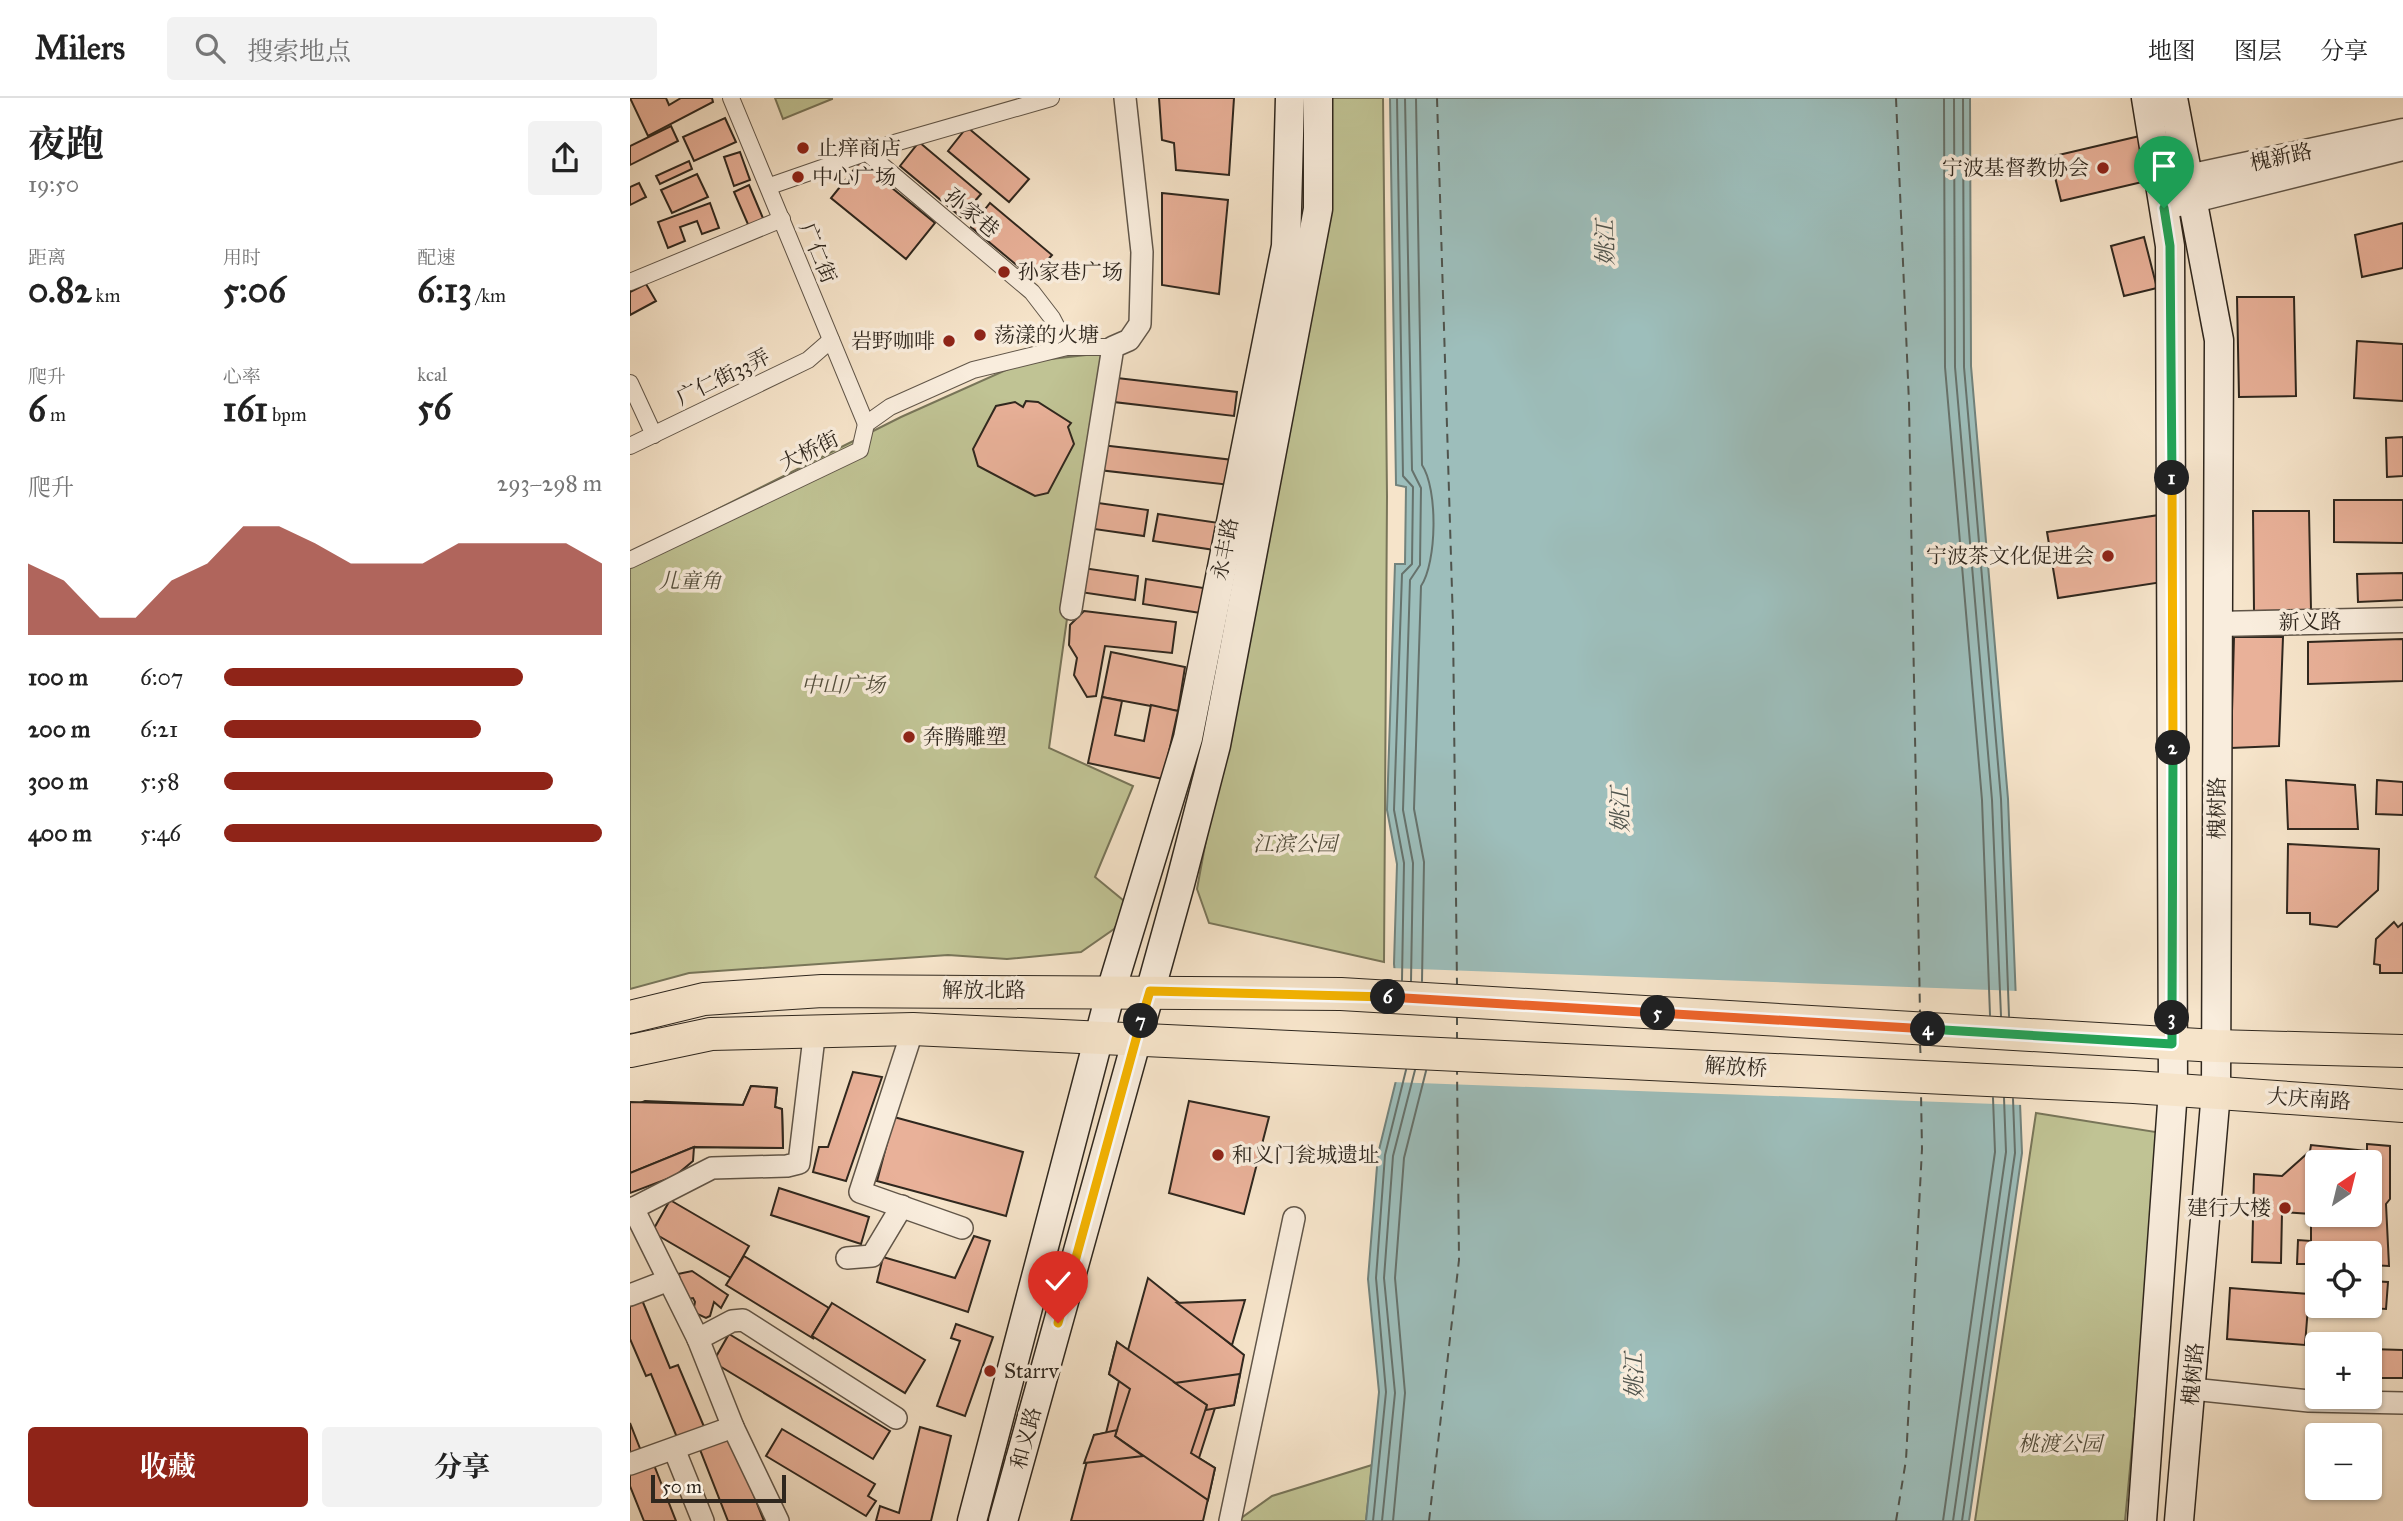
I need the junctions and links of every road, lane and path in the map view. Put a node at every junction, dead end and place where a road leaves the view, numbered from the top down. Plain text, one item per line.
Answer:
1 (731, 98) edge
2 (1052, 98) edge
3 (1125, 98) edge
4 (1290, 98) edge
5 (1318, 98) edge
6 (2146, 98) edge
7 (2173, 98) edge
8 (2403, 131) edge
9 (2403, 148) edge
10 (866, 152) junction
11 (770, 186) junction
12 (2175, 192) junction
13 (782, 219) junction
14 (630, 282) edge
15 (831, 340) junction
16 (1067, 347) junction
17 (1113, 347) junction
18 (630, 383) edge
19 (866, 424) junction
20 (654, 435) junction
21 (630, 446) edge
22 (630, 560) edge
23 (1071, 609) dead end
24 (2403, 620) edge
25 (2217, 624) junction
26 (1111, 991) junction
27 (1150, 991) junction
28 (630, 1017) edge
29 (815, 1029) junction
30 (913, 1029) junction
31 (1099, 1037) junction
32 (1136, 1039) junction
33 (2172, 1044) junction
34 (2216, 1046) junction
35 (1341, 1048) joint
36 (630, 1051) edge
37 (2403, 1051) edge
38 (2173, 1090) junction
39 (2216, 1092) junction
40 (2403, 1106) edge
41 (902, 1206) junction
42 (631, 1209) edge
43 (1294, 1219) dead end
44 (962, 1228) dead end
45 (847, 1258) dead end
46 (669, 1280) junction
47 (630, 1295) edge
48 (698, 1339) junction
49 (2192, 1389) junction
50 (2403, 1403) edge
51 (896, 1418) dead end
52 (733, 1427) junction
53 (674, 1449) junction
54 (630, 1464) edge
55 (703, 1521) edge
56 (778, 1521) edge
57 (972, 1521) edge
58 (1003, 1521) edge
59 (1230, 1521) edge
60 (2142, 1521) edge
61 (2179, 1521) edge

1 - 11 street, 广仁街
2 - 10 street
3 - 17 street
4 - 26 main road, 永丰路
5 - 27 main road, 永丰路
6 - 12 main road, 槐树路
7 - 12 main road, 槐树路
8 - 12 street, 槐新路
9 - 12 street, 槐新路
10 - 11 street
10 - 16 street, 孙家巷
11 - 13 street, 广仁街
12 - 25 main road, 槐树路
12 - 33 main road, 槐树路
13 - 14 street
13 - 15 street, 广仁街
15 - 19 street, 广仁街
15 - 20 street, 广仁街33弄
16 - 17 street
16 - 19 street
17 - 23 street
18 - 20 street
19 - 22 street, 大桥街
20 - 21 street, 广仁街33弄
24 - 25 street, 新义路
25 - 34 main road, 槐树路
26 - 27 main road, 解放北路
26 - 28 main road, 解放北路
26 - 31 main road, 和义路
27 - 32 main road, 和义路
27 - 33 main road, 解放北路
29 - 30 main road, 解放北路
29 - 36 main road, 解放北路
29 - 42 street
30 - 31 main road, 解放北路
30 - 41 street
31 - 32 main road, 解放北路
31 - 57 main road, 和义路
32 - 35 main road, 解放北路
32 - 58 main road, 和义路
33 - 34 main road
33 - 38 main road, 槐树路
34 - 37 main road
34 - 39 main road, 槐树路
35 - 38 main road, 解放桥
38 - 39 main road, 大庆南路
38 - 60 main road, 槐树路
39 - 40 main road, 大庆南路
39 - 49 main road, 槐树路
41 - 44 street
41 - 45 street
42 - 46 street
43 - 59 street
46 - 47 street
46 - 48 street
48 - 51 street
48 - 52 street
49 - 50 street
49 - 61 main road, 槐树路
52 - 53 street
52 - 56 street
53 - 54 street
53 - 55 street

